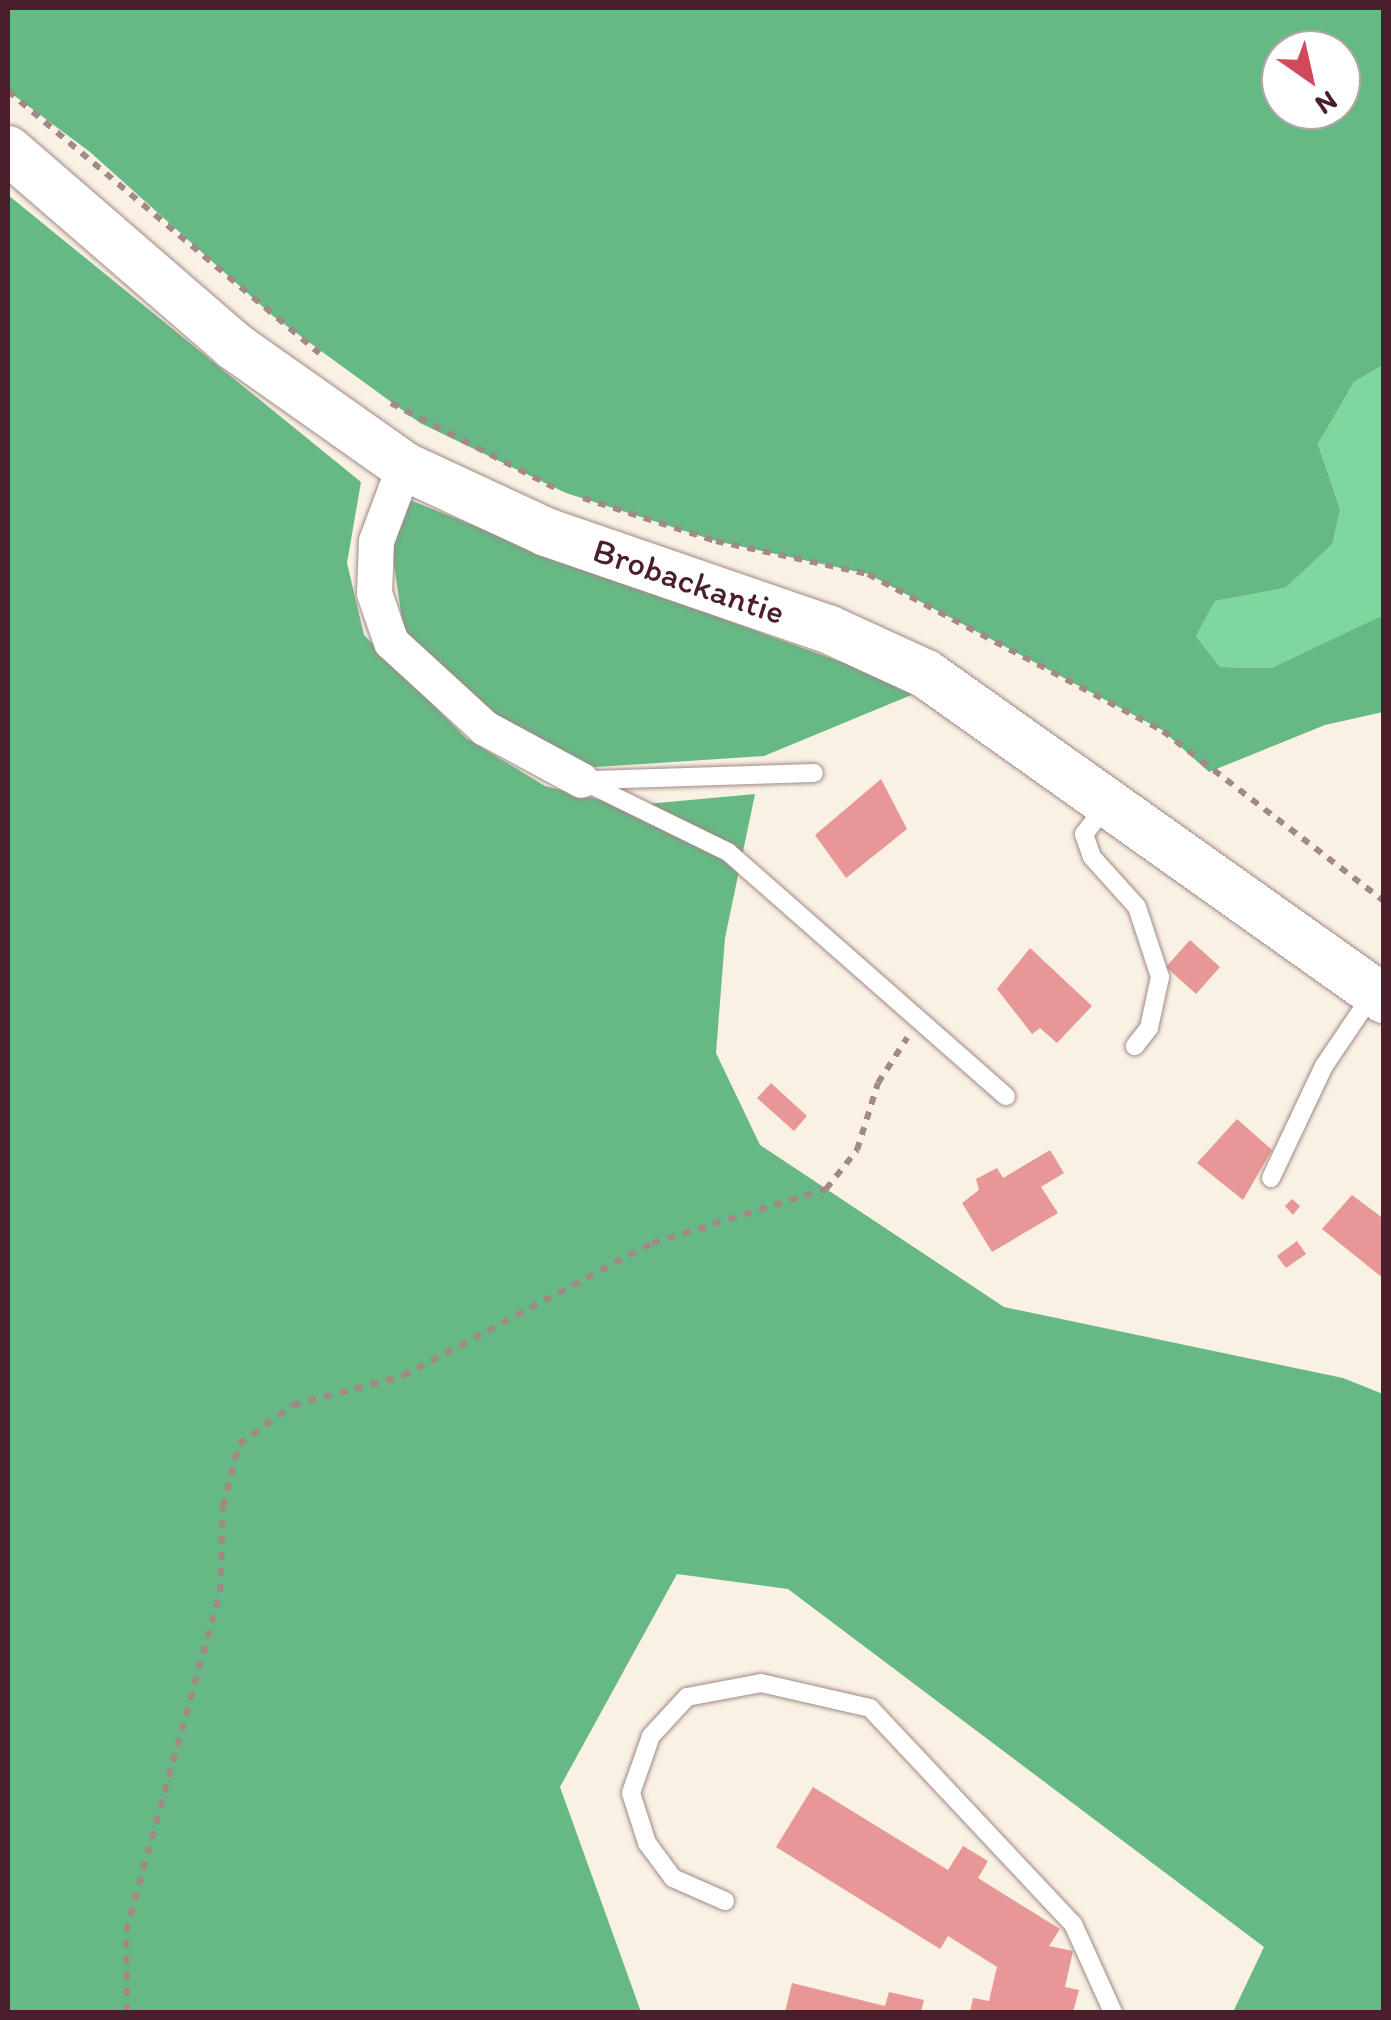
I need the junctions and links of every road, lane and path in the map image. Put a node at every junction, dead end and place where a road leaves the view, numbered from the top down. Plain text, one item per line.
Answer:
1 (8, 91) edge
2 (8, 150) edge
3 (332, 364) dead end
4 (376, 394) dead end
5 (404, 466) junction
6 (814, 773) dead end
7 (581, 780) junction
8 (1112, 798) junction
9 (1384, 901) edge
10 (1379, 995) edge
11 (919, 1020) junction
12 (1135, 1046) dead end
13 (1006, 1096) dead end
14 (1271, 1178) dead end
15 (725, 1901) dead end
16 (127, 2012) edge
17 (1113, 2012) edge

1 - 3 path
2 - 5 street, Brobackantie
4 - 9 path
5 - 7 street
5 - 8 street, Brobackantie
6 - 7 lane
7 - 11 lane
8 - 10 street, Brobackantie
8 - 12 lane
10 - 14 lane
11 - 13 lane
11 - 16 path
15 - 17 lane

